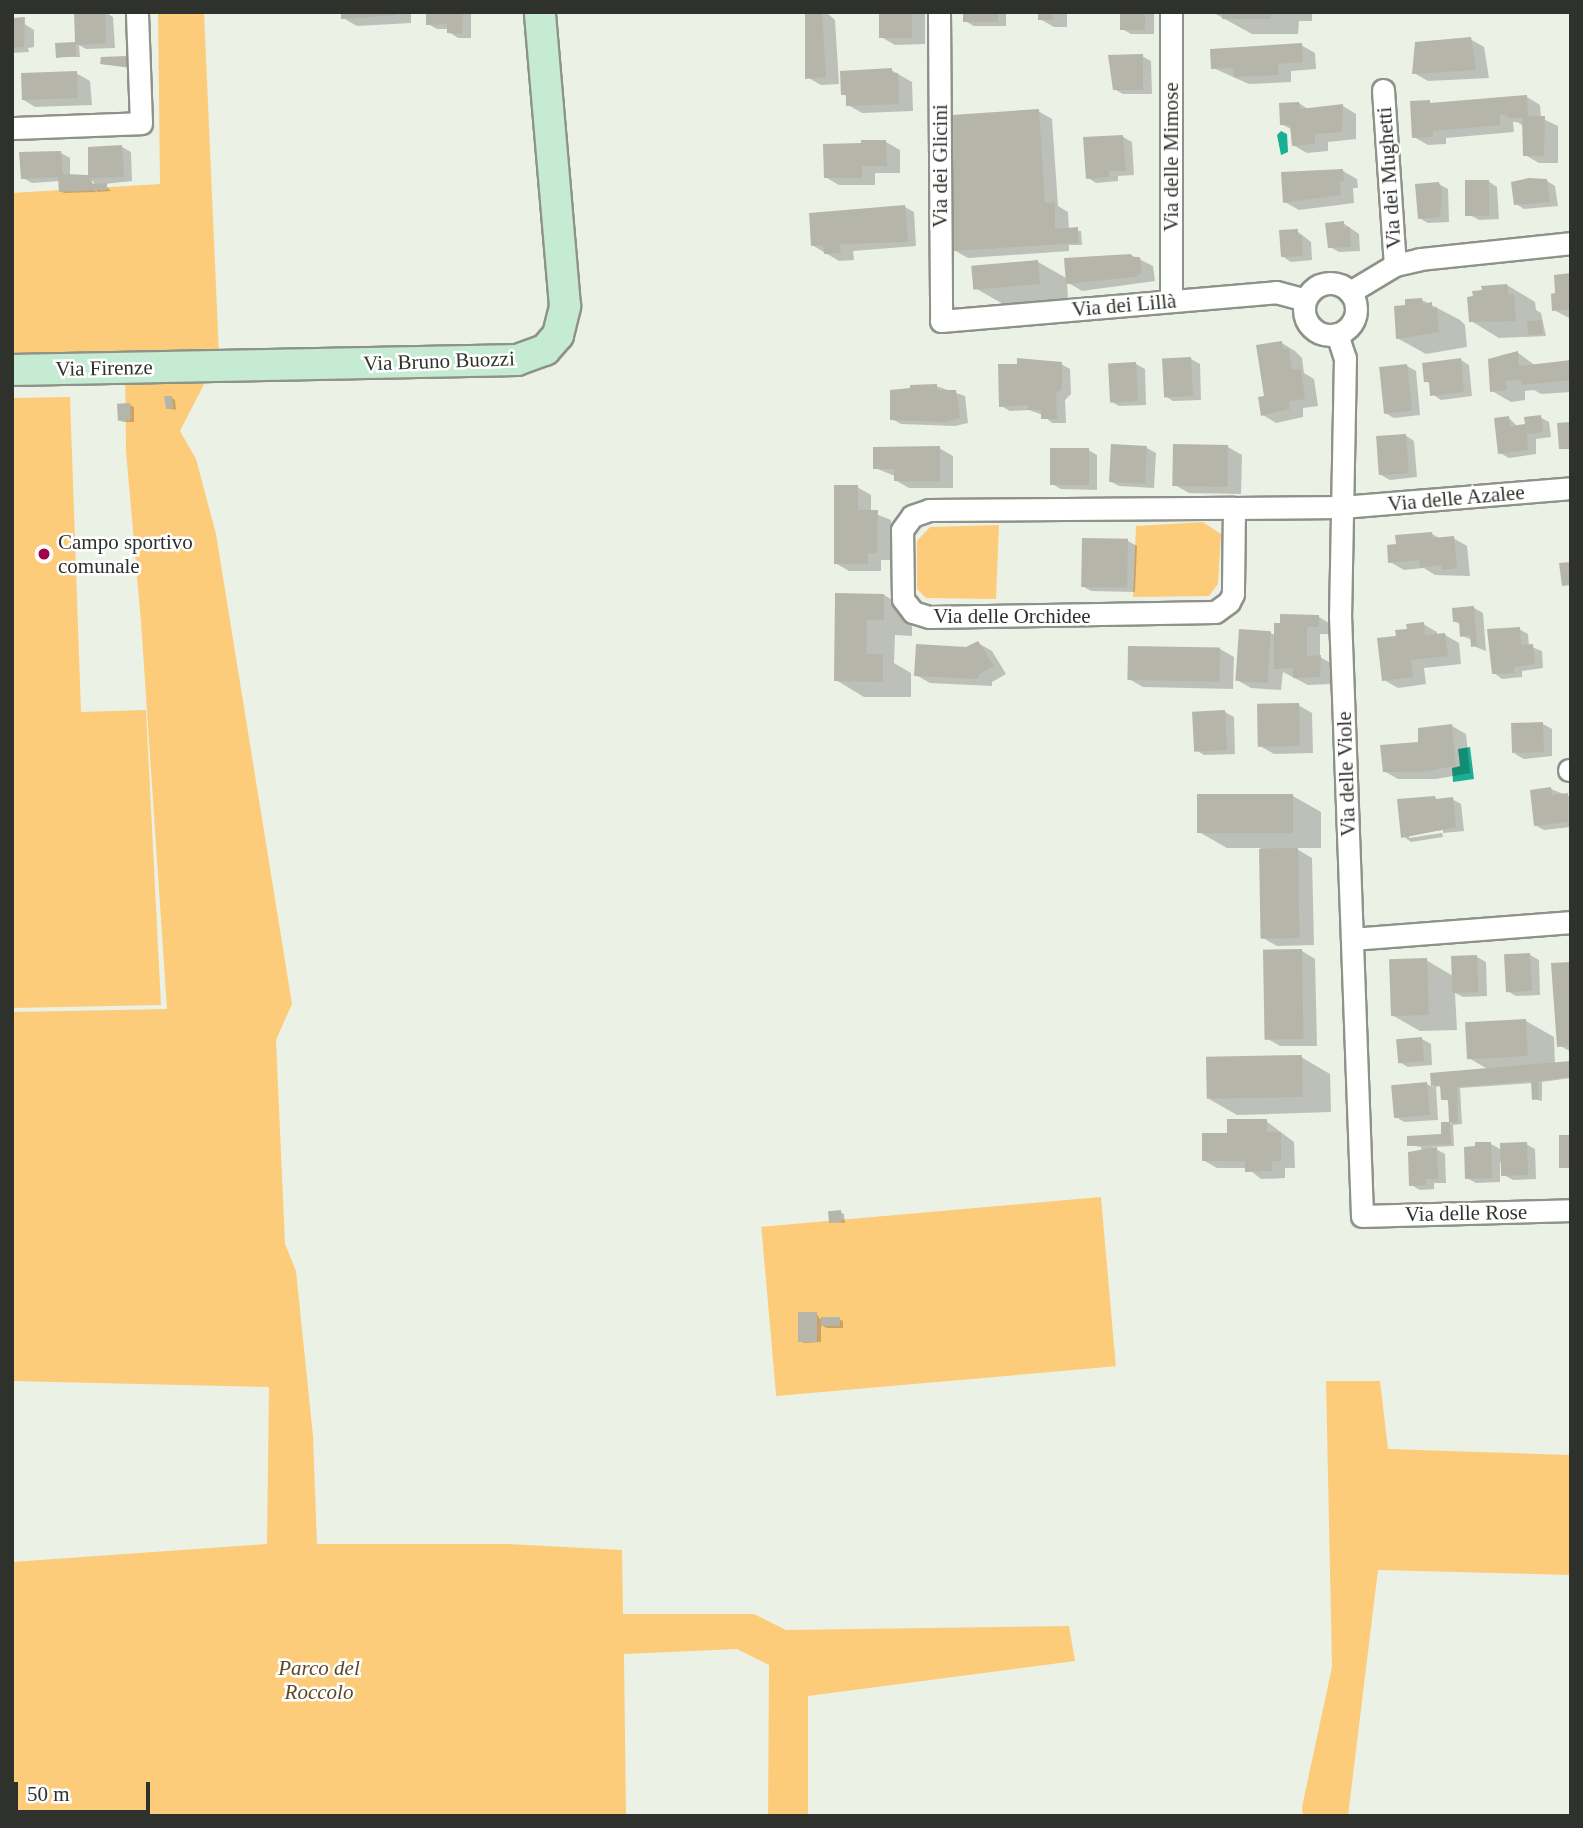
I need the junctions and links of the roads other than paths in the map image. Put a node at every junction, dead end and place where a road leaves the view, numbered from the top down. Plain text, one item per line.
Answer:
1 (137, 12) edge
2 (540, 12) edge
3 (939, 12) edge
4 (1171, 12) edge
5 (1383, 90) dead end
6 (12, 128) edge
7 (1571, 243) edge
8 (1395, 265) junction
9 (1350, 292) junction
10 (1305, 300) junction
11 (1171, 301) junction
12 (941, 321) joint
13 (1337, 334) junction
14 (196, 366) joint
15 (12, 370) edge
16 (1571, 488) edge
17 (1234, 508) junction
18 (1342, 508) junction
19 (1571, 922) edge
20 (1352, 939) junction
21 (1571, 1210) edge
22 (1362, 1216) joint

1 - 6 street
2 - 14 street, Via Bruno Buozzi
3 - 12 street, Via dei Glicini
4 - 11 street, Via delle Mimose
5 - 8 street, Via dei Mughetti
7 - 8 street
8 - 9 street
9 - 10 street
9 - 13 street
10 - 11 street, Via dei Lillà
10 - 13 street
11 - 12 street, Via dei Lillà
13 - 18 street, Via delle Viole
14 - 15 street, Via Firenze
16 - 18 street, Via delle Azalee
17 - 17 street, Via delle Orchidee
17 - 18 street, Via delle Orchidee
18 - 20 street, Via delle Viole
19 - 20 street
20 - 22 street, Via delle Viole
21 - 22 street, Via delle Rose

